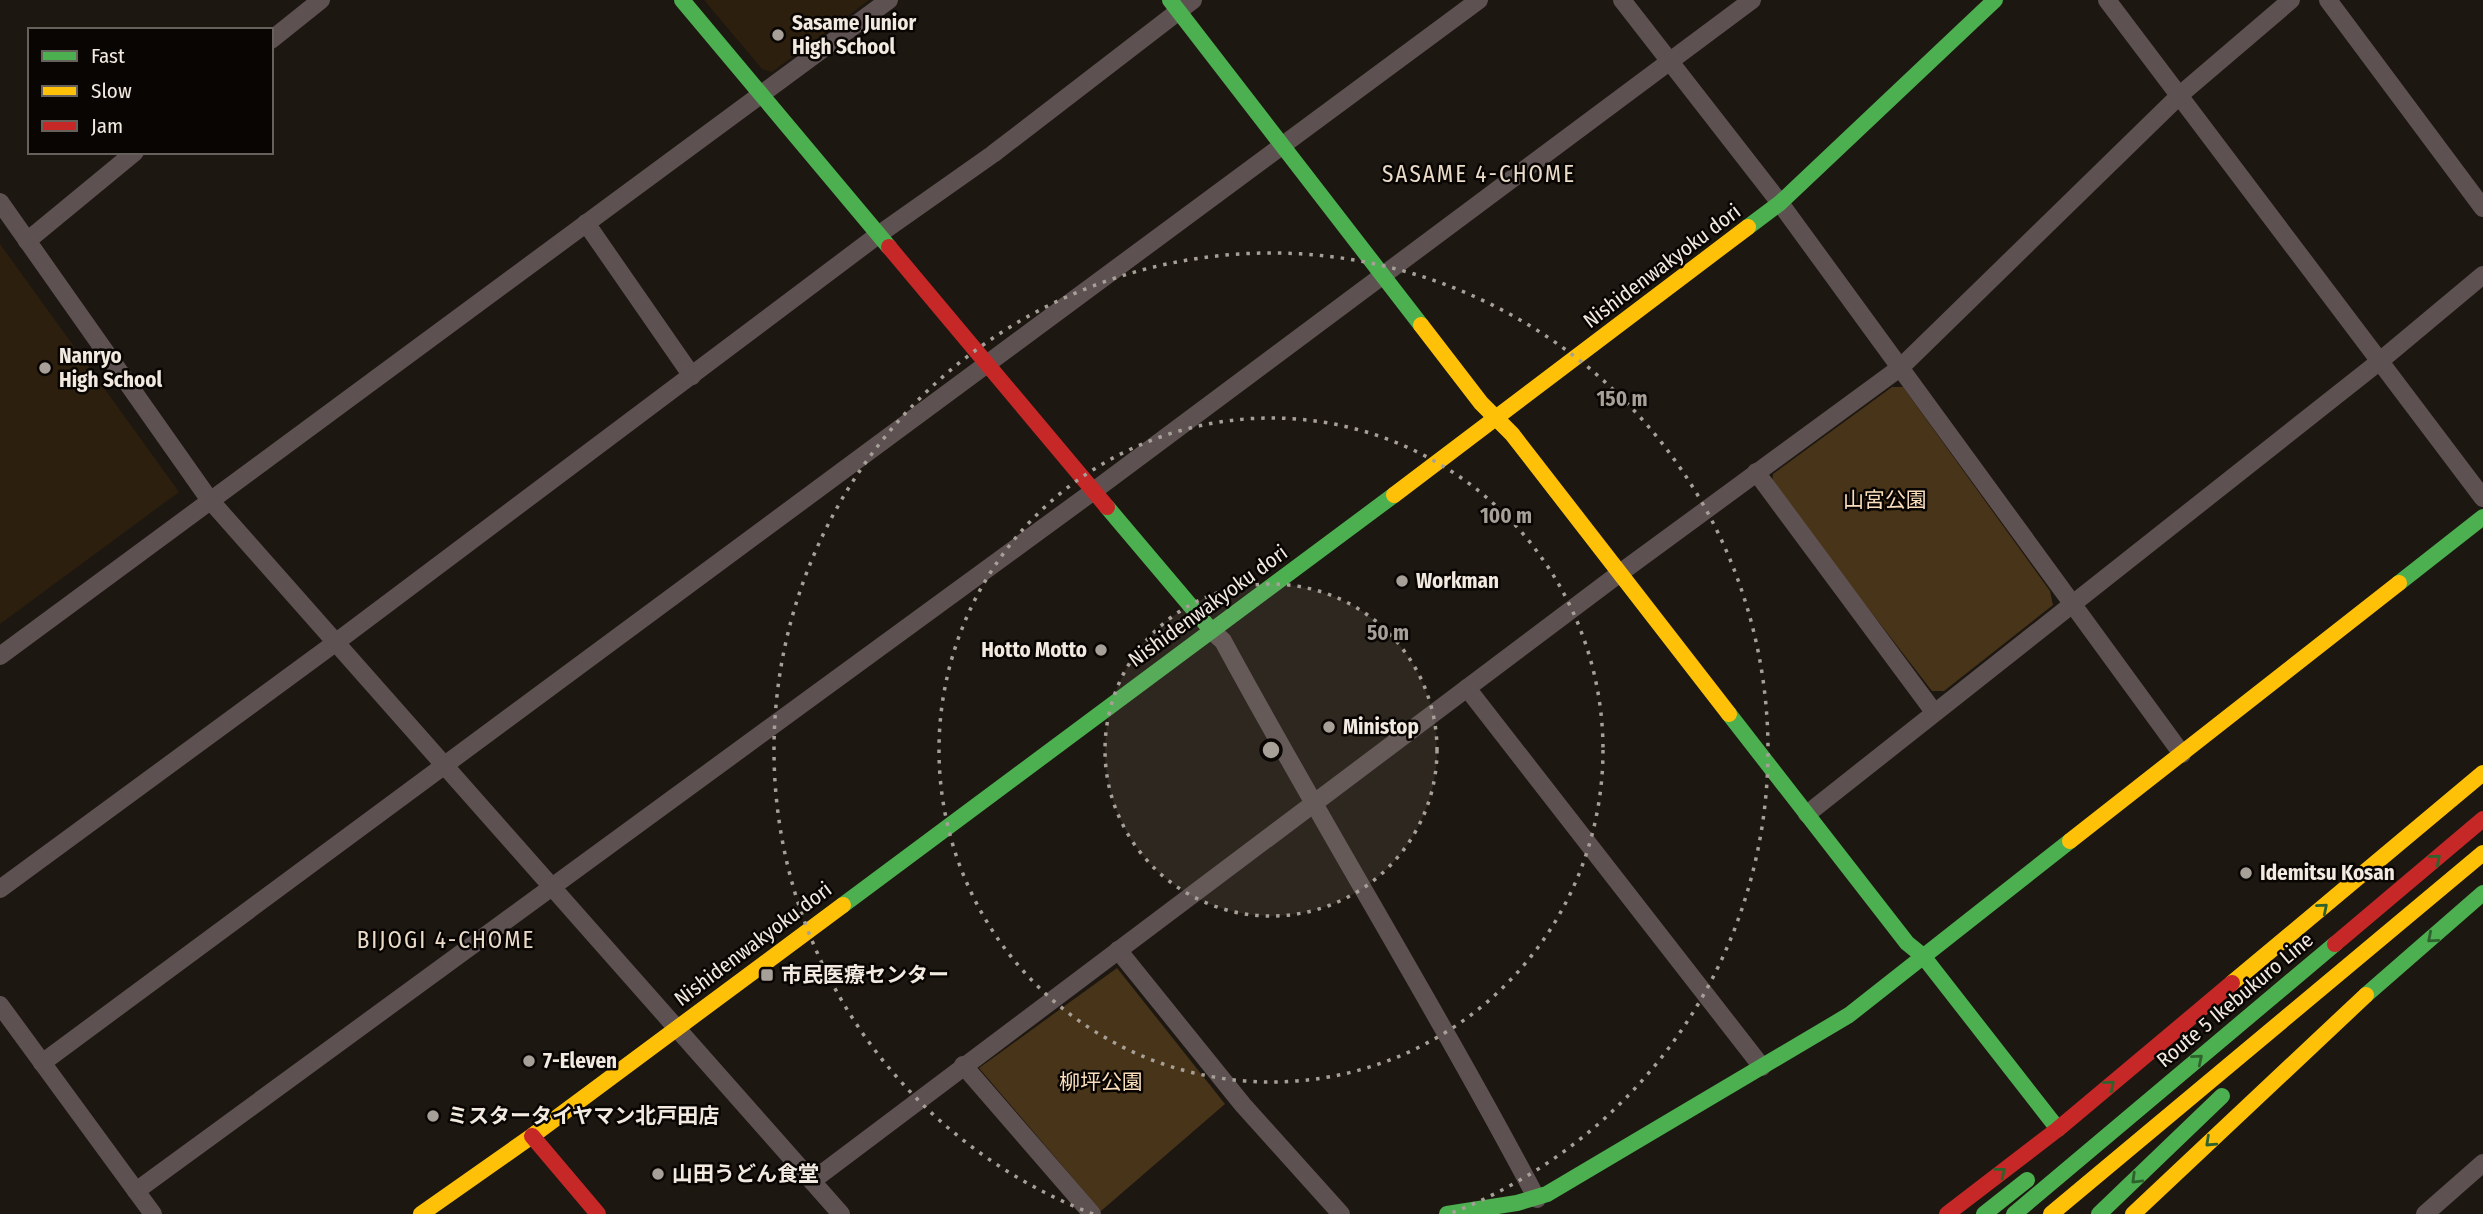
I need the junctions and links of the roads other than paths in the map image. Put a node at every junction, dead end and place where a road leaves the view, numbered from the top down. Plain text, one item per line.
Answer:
1 (321, 0) edge
2 (682, 0) edge
3 (889, 0) edge
4 (1193, 0) edge
5 (1479, 0) edge
6 (1622, 0) edge
7 (1752, 0) edge
8 (1995, 0) edge
9 (2107, 0) edge
10 (2291, 0) edge
11 (2328, 0) edge
12 (1174, 6) edge
13 (273, 38) edge
14 (1669, 64) junction
15 (2181, 94) junction
16 (762, 95) junction
17 (1283, 148) junction
18 (133, 154) edge
19 (0, 202) edge
20 (1780, 203) junction
21 (2483, 208) edge
22 (586, 223) junction
23 (878, 234) junction
24 (27, 241) junction
25 (2483, 275) edge
26 (1383, 276) junction
27 (2380, 361) junction
28 (990, 364) junction
29 (1901, 367) junction
30 (692, 376) junction
31 (1497, 419) junction
32 (1756, 472) junction
33 (1096, 490) junction
34 (2483, 498) edge
35 (209, 499) junction
36 (2483, 517) edge
37 (1620, 573) junction
38 (2071, 604) junction
39 (1211, 629) junction
40 (335, 643) junction
41 (0, 656) edge
42 (1467, 688) junction
43 (1934, 712) junction
44 (2182, 754) junction
45 (445, 768) junction
46 (2483, 773) edge
47 (1312, 805) junction
48 (1807, 814) junction
49 (2483, 819) edge
50 (2483, 836) edge
51 (2483, 853) edge
52 (2483, 866) edge
53 (550, 887) junction
54 (0, 889) edge
55 (2483, 893) edge
56 (2389, 899) junction
57 (1118, 950) junction
58 (1923, 956) junction
59 (0, 1005) edge
60 (2308, 1012) junction
61 (675, 1028) junction
62 (43, 1063) junction
63 (963, 1065) junction
64 (1762, 1067) junction
65 (2058, 1129) junction
66 (532, 1136) junction
67 (2483, 1163) edge
68 (812, 1181) junction
69 (136, 1191) junction
70 (1537, 1199) junction
71 (153, 1214) edge
72 (421, 1214) edge
73 (598, 1214) edge
74 (841, 1214) edge
75 (1092, 1214) edge
76 (1341, 1214) edge
77 (1447, 1214) edge
78 (1947, 1214) edge
79 (1984, 1214) edge
80 (2014, 1214) edge
81 (2033, 1214) edge
82 (2052, 1214) edge
83 (2066, 1214) edge
84 (2099, 1214) edge
85 (2133, 1214) edge
86 (2425, 1214) edge

1 - 13 street
2 - 16 main road
3 - 16 street
4 - 12 street
5 - 17 street
6 - 14 street
7 - 14 street
8 - 20 main road, Nishidenwakyoku dori
9 - 15 street
10 - 15 street
11 - 21 street
12 - 17 main road
12 - 23 street
14 - 20 street
14 - 26 street
15 - 27 street
15 - 29 street
16 - 22 street
16 - 23 main road
17 - 26 main road
17 - 28 street
18 - 24 street
19 - 24 street
20 - 29 street
20 - 31 main road, Nishidenwakyoku dori
22 - 30 street
22 - 35 street
23 - 28 main road
23 - 30 street
24 - 35 street
25 - 27 street
26 - 31 main road
26 - 33 street
27 - 34 street
27 - 38 street
28 - 33 main road
28 - 45 street
29 - 32 street
29 - 38 street
30 - 40 street
31 - 37 main road
31 - 39 main road, Nishidenwakyoku dori
32 - 37 street
32 - 43 street
33 - 39 main road
33 - 53 street
35 - 40 street
35 - 41 street
36 - 44 main road
37 - 42 street
37 - 48 main road
38 - 43 street
38 - 44 street
39 - 47 street
39 - 61 main road, Nishidenwakyoku dori
40 - 45 street
40 - 54 street
42 - 47 street
42 - 64 street
43 - 48 street
44 - 58 main road
45 - 53 street
45 - 62 street
65 -> 46 main road
47 - 57 street
47 - 70 street
48 - 58 main road
56 -> 49 main road, Route 5 Ikebukuro Line
50 - 81 main road
51 - 82 main road
52 - 60 main road
53 - 61 street
53 - 69 street
55 -> 85 main road
56 - 79 main road
80 -> 56 main road, Route 5 Ikebukuro Line
57 - 63 street
57 - 76 street
58 - 64 main road
58 - 65 main road
59 - 62 street
60 - 83 main road
60 -> 84 main road
61 - 66 main road, Nishidenwakyoku dori
61 - 68 street
62 - 69 street
63 - 68 street
63 - 75 street
64 - 70 main road
78 -> 65 main road
66 - 72 main road, Nishidenwakyoku dori
66 - 73 main road
67 - 86 street
68 - 74 street
69 - 71 street
70 - 77 main road

